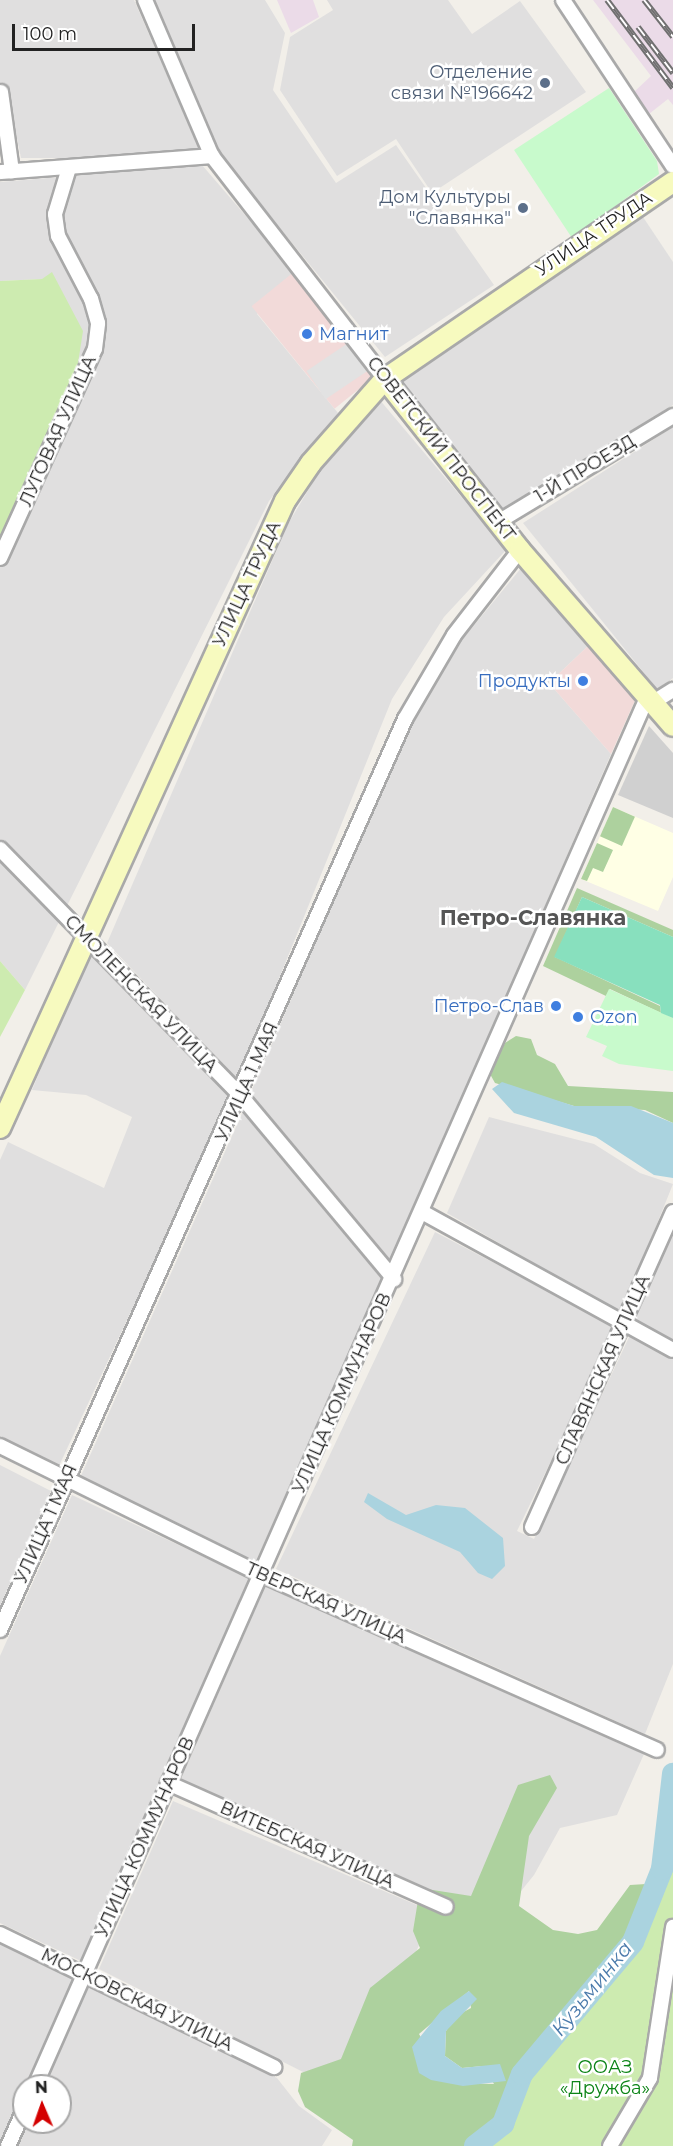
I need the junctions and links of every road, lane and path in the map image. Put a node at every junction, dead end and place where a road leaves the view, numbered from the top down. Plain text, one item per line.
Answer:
1 (145, 0) edge
2 (563, 0) edge
3 (1, 92) edge
4 (212, 156) junction
5 (673, 165) edge
6 (69, 168) junction
7 (6, 171) edge
8 (673, 182) edge
9 (385, 379) junction
10 (673, 416) edge
11 (498, 522) junction
12 (520, 550) junction
13 (0, 558) edge
14 (673, 690) edge
15 (649, 700) junction
16 (673, 726) edge
17 (0, 849) edge
18 (84, 937) junction
19 (241, 1096) junction
20 (0, 1128) edge
21 (422, 1212) junction
22 (673, 1212) edge
23 (394, 1279) junction
24 (625, 1323) junction
25 (673, 1350) edge
26 (0, 1446) edge
27 (65, 1482) junction
28 (532, 1527) dead end
29 (260, 1574) junction
30 (0, 1629) edge
31 (657, 1750) dead end
32 (168, 1784) junction
33 (446, 1907) dead end
34 (673, 1927) edge
35 (0, 1934) edge
36 (85, 1974) junction
37 (274, 2067) dead end
38 (40, 2074) edge
39 (610, 2146) edge

1 - 4 street, СОВЕТСКИЙ ПРОСПЕКТ
2 - 5 street
3 - 7 street
4 - 6 street
4 - 9 street, СОВЕТСКИЙ ПРОСПЕКТ
6 - 7 street
6 - 13 street, ЛУГОВАЯ УЛИЦА
8 - 9 street, УЛИЦА ТРУДА
9 - 11 street, СОВЕТСКИЙ ПРОСПЕКТ
9 - 18 street, УЛИЦА ТРУДА
10 - 11 street, 1-Й ПРОЕЗД
11 - 12 street, СОВЕТСКИЙ ПРОСПЕКТ
12 - 15 street, СОВЕТСКИЙ ПРОСПЕКТ
12 - 19 street, УЛИЦА 1 МАЯ
14 - 15 street
15 - 16 street, СОВЕТСКИЙ ПРОСПЕКТ
15 - 21 street, УЛИЦА КОММУНАРОВ
17 - 18 street, СМОЛЕНСКАЯ УЛИЦА
18 - 19 street, СМОЛЕНСКАЯ УЛИЦА
18 - 20 street, УЛИЦА ТРУДА
19 - 23 street, СМОЛЕНСКАЯ УЛИЦА
19 - 27 street, УЛИЦА 1 МАЯ
21 - 23 street, УЛИЦА КОММУНАРОВ
21 - 24 street
22 - 24 street, СЛАВЯНСКАЯ УЛИЦА
23 - 29 street, УЛИЦА КОММУНАРОВ
24 - 25 street
24 - 28 street, СЛАВЯНСКАЯ УЛИЦА
26 - 27 street, ТВЕРСКАЯ УЛИЦА
27 - 29 street, ТВЕРСКАЯ УЛИЦА
27 - 30 street, УЛИЦА 1 МАЯ
29 - 31 street, ТВЕРСКАЯ УЛИЦА
29 - 32 street, УЛИЦА КОММУНАРОВ
32 - 33 street, ВИТЕБСКАЯ УЛИЦА
32 - 36 street, УЛИЦА КОММУНАРОВ
34 - 39 street
35 - 36 street, МОСКОВСКАЯ УЛИЦА
36 - 37 street, МОСКОВСКАЯ УЛИЦА
36 - 38 street, УЛИЦА КОММУНАРОВ

